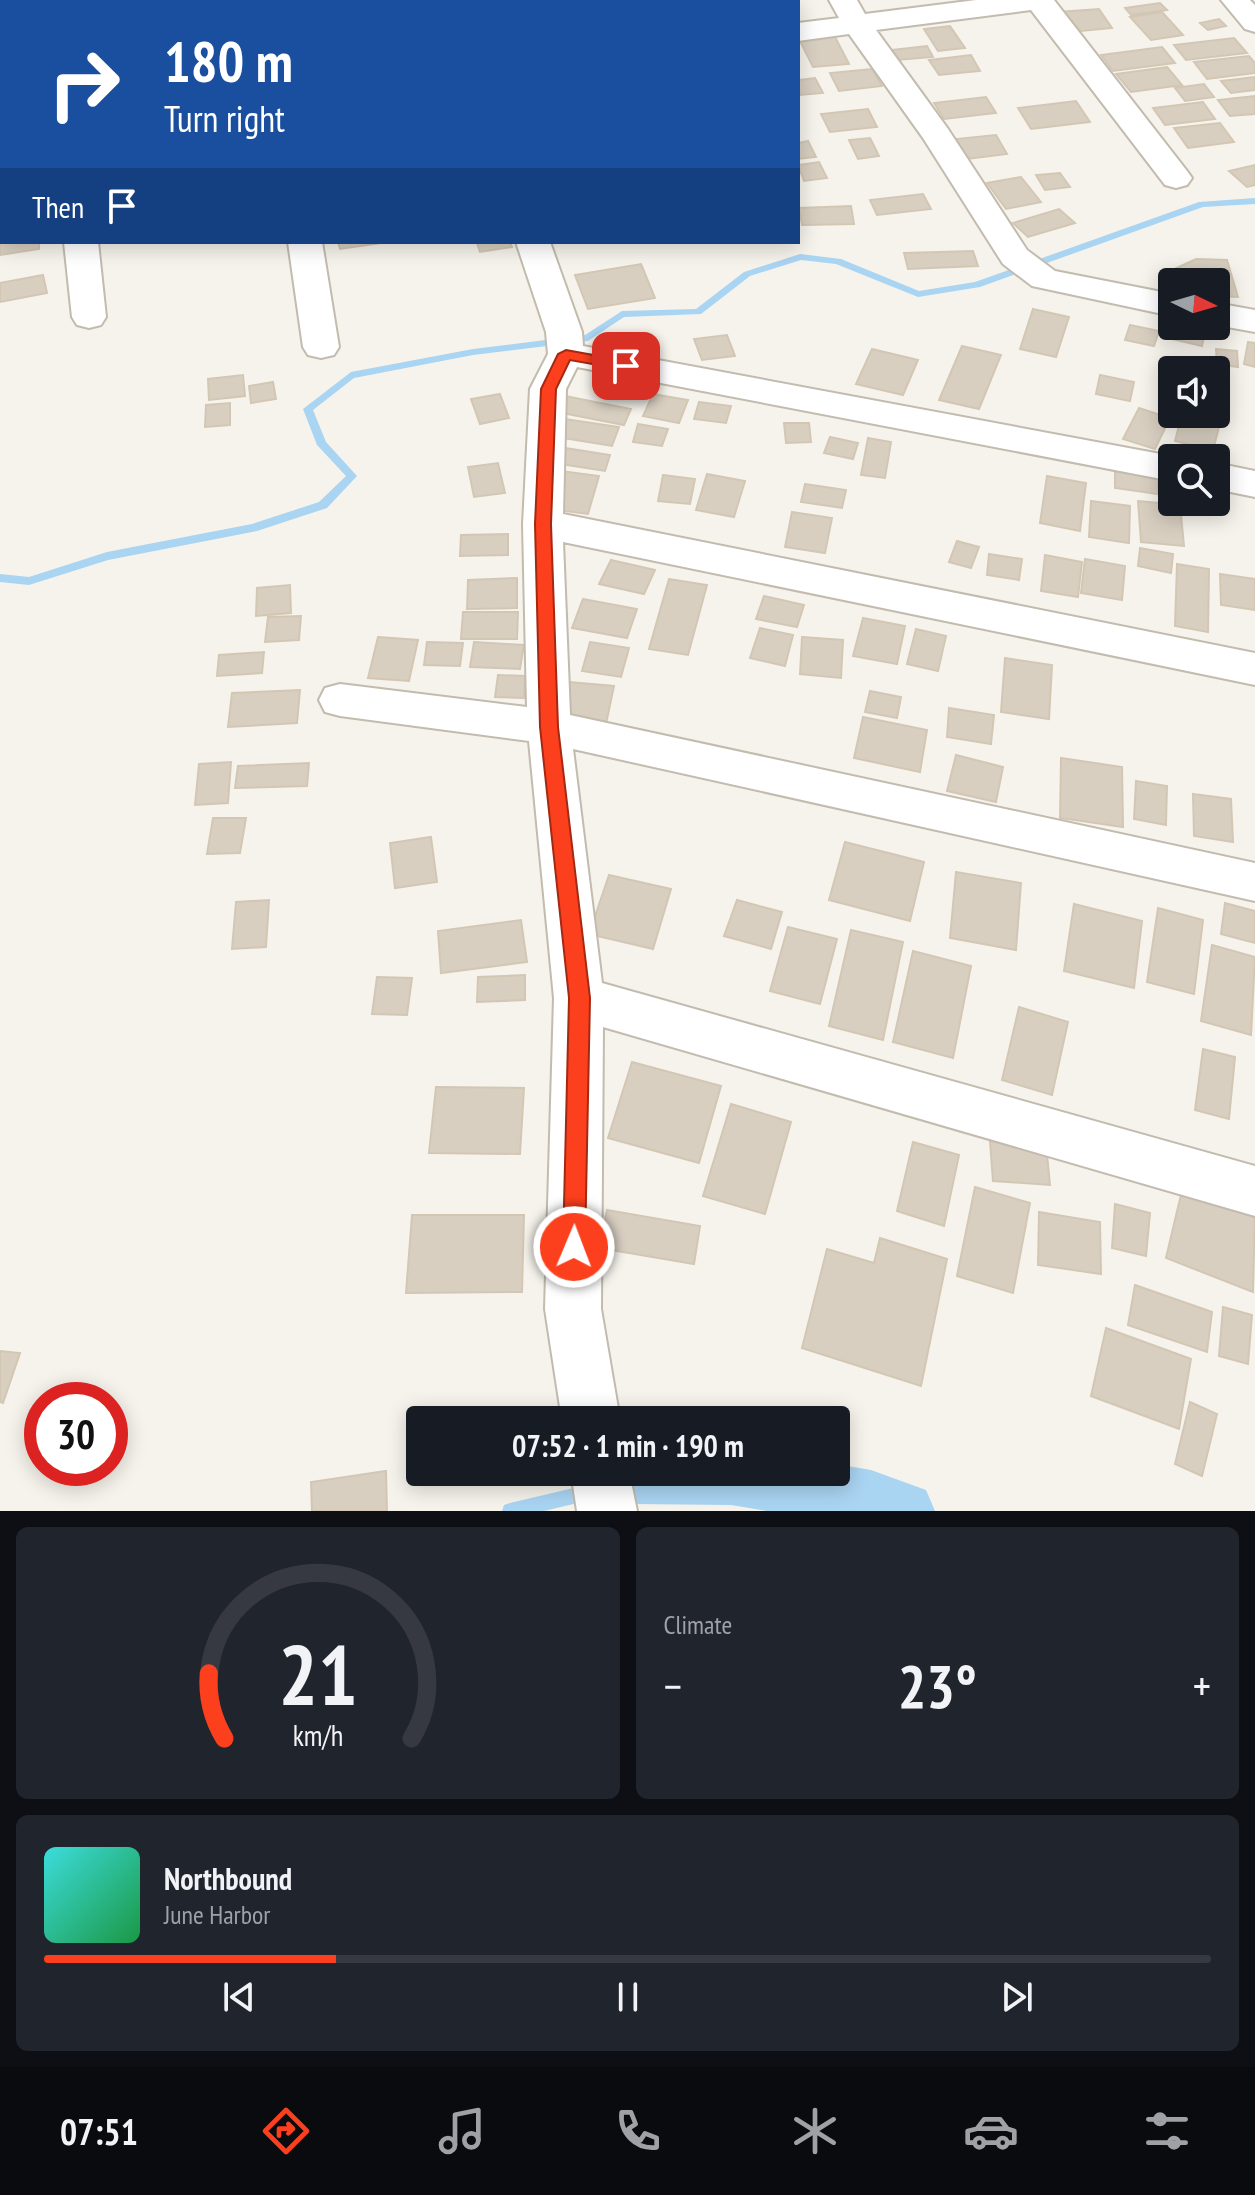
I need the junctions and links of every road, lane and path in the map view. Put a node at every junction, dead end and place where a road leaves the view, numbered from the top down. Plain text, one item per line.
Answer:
1 (1039, 0) edge
2 (1235, 0) edge
3 (850, 12) edge
4 (1255, 23) edge
5 (800, 31) edge
6 (1176, 178) dead end
7 (81, 244) edge
8 (305, 244) edge
9 (534, 244) edge
10 (1158, 302) edge
11 (89, 317) dead end
12 (1230, 317) edge
13 (1255, 321) edge
14 (565, 343) junction
15 (321, 347) dead end
16 (1158, 465) edge
17 (1230, 479) edge
18 (1255, 484) edge
19 (543, 524) junction
20 (1255, 669) edge
21 (340, 700) dead end
22 (549, 727) junction
23 (1255, 882) edge
24 (579, 998) junction
25 (1255, 1191) edge
26 (589, 1406) edge
27 (603, 1486) edge
28 (607, 1511) edge

1 - 3 street
1 - 6 street
2 - 4 street
3 - 5 street
3 - 10 street
7 - 11 street
8 - 15 street
9 - 14 street
12 - 13 street
14 - 16 street
14 - 19 street
17 - 18 street
19 - 20 street
19 - 22 street
21 - 22 street
22 - 23 street
22 - 24 street
24 - 25 street
24 - 26 street
27 - 28 street

